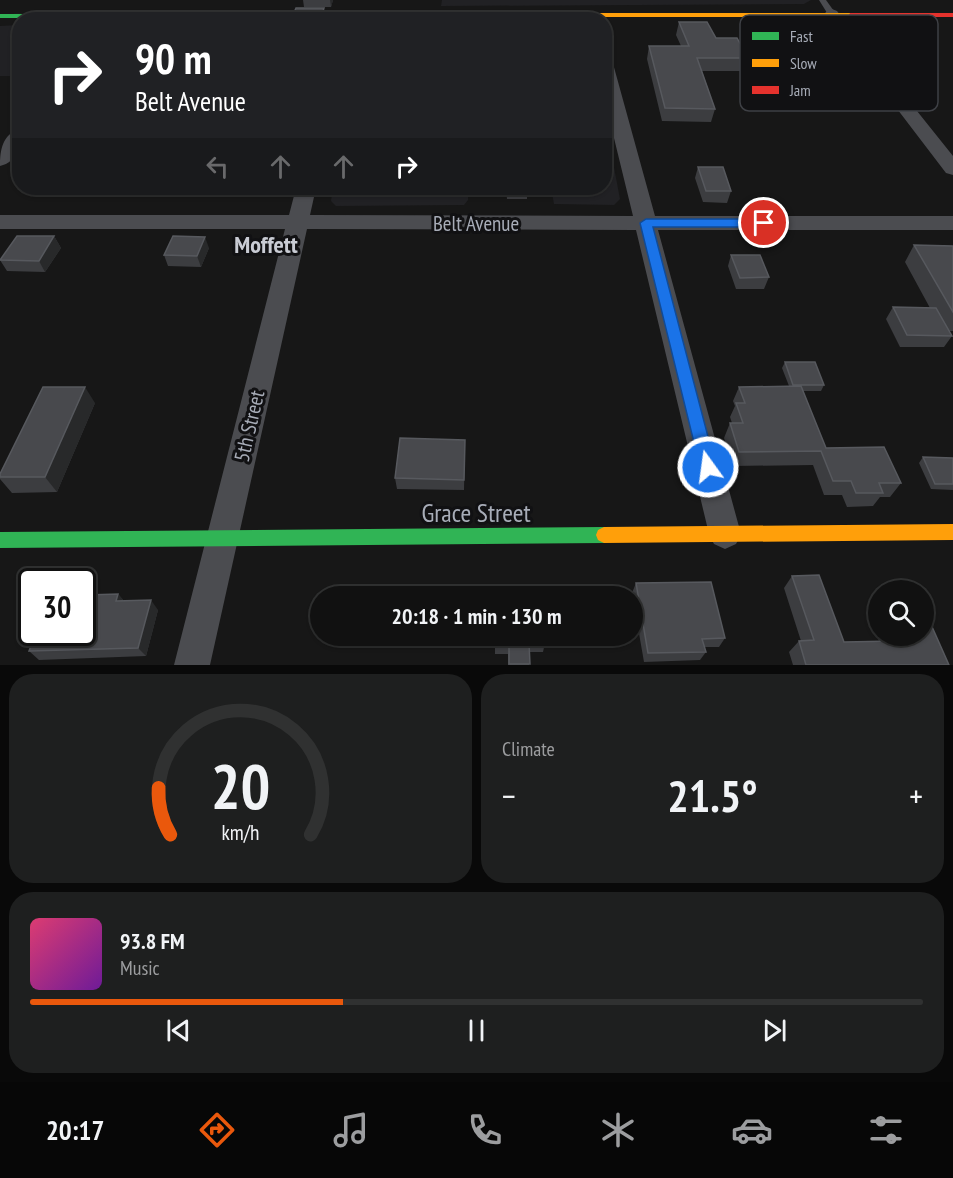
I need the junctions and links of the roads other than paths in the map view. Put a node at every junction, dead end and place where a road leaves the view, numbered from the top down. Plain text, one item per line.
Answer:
1 (827, 7) edge
2 (953, 15) edge
3 (612, 16) edge
4 (612, 91) edge
5 (908, 111) edge
6 (12, 145) edge
7 (0, 160) edge
8 (953, 169) edge
9 (304, 195) edge
10 (0, 222) edge
11 (297, 223) junction
12 (646, 223) junction
13 (953, 224) edge
14 (953, 532) edge
15 (725, 534) junction
16 (222, 538) junction
17 (0, 540) edge
18 (192, 665) edge

1 - 2 street
1 - 3 street
4 - 12 street
5 - 8 street
6 - 7 street
9 - 11 street, 5th Street
10 - 11 street, Belt Avenue
11 - 12 street, Belt Avenue
11 - 16 street, 5th Street
12 - 13 street, Belt Avenue
12 - 15 street
14 - 15 street, Grace Street
15 - 16 street, Grace Street
16 - 17 street, Grace Street
16 - 18 street, 5th Street

